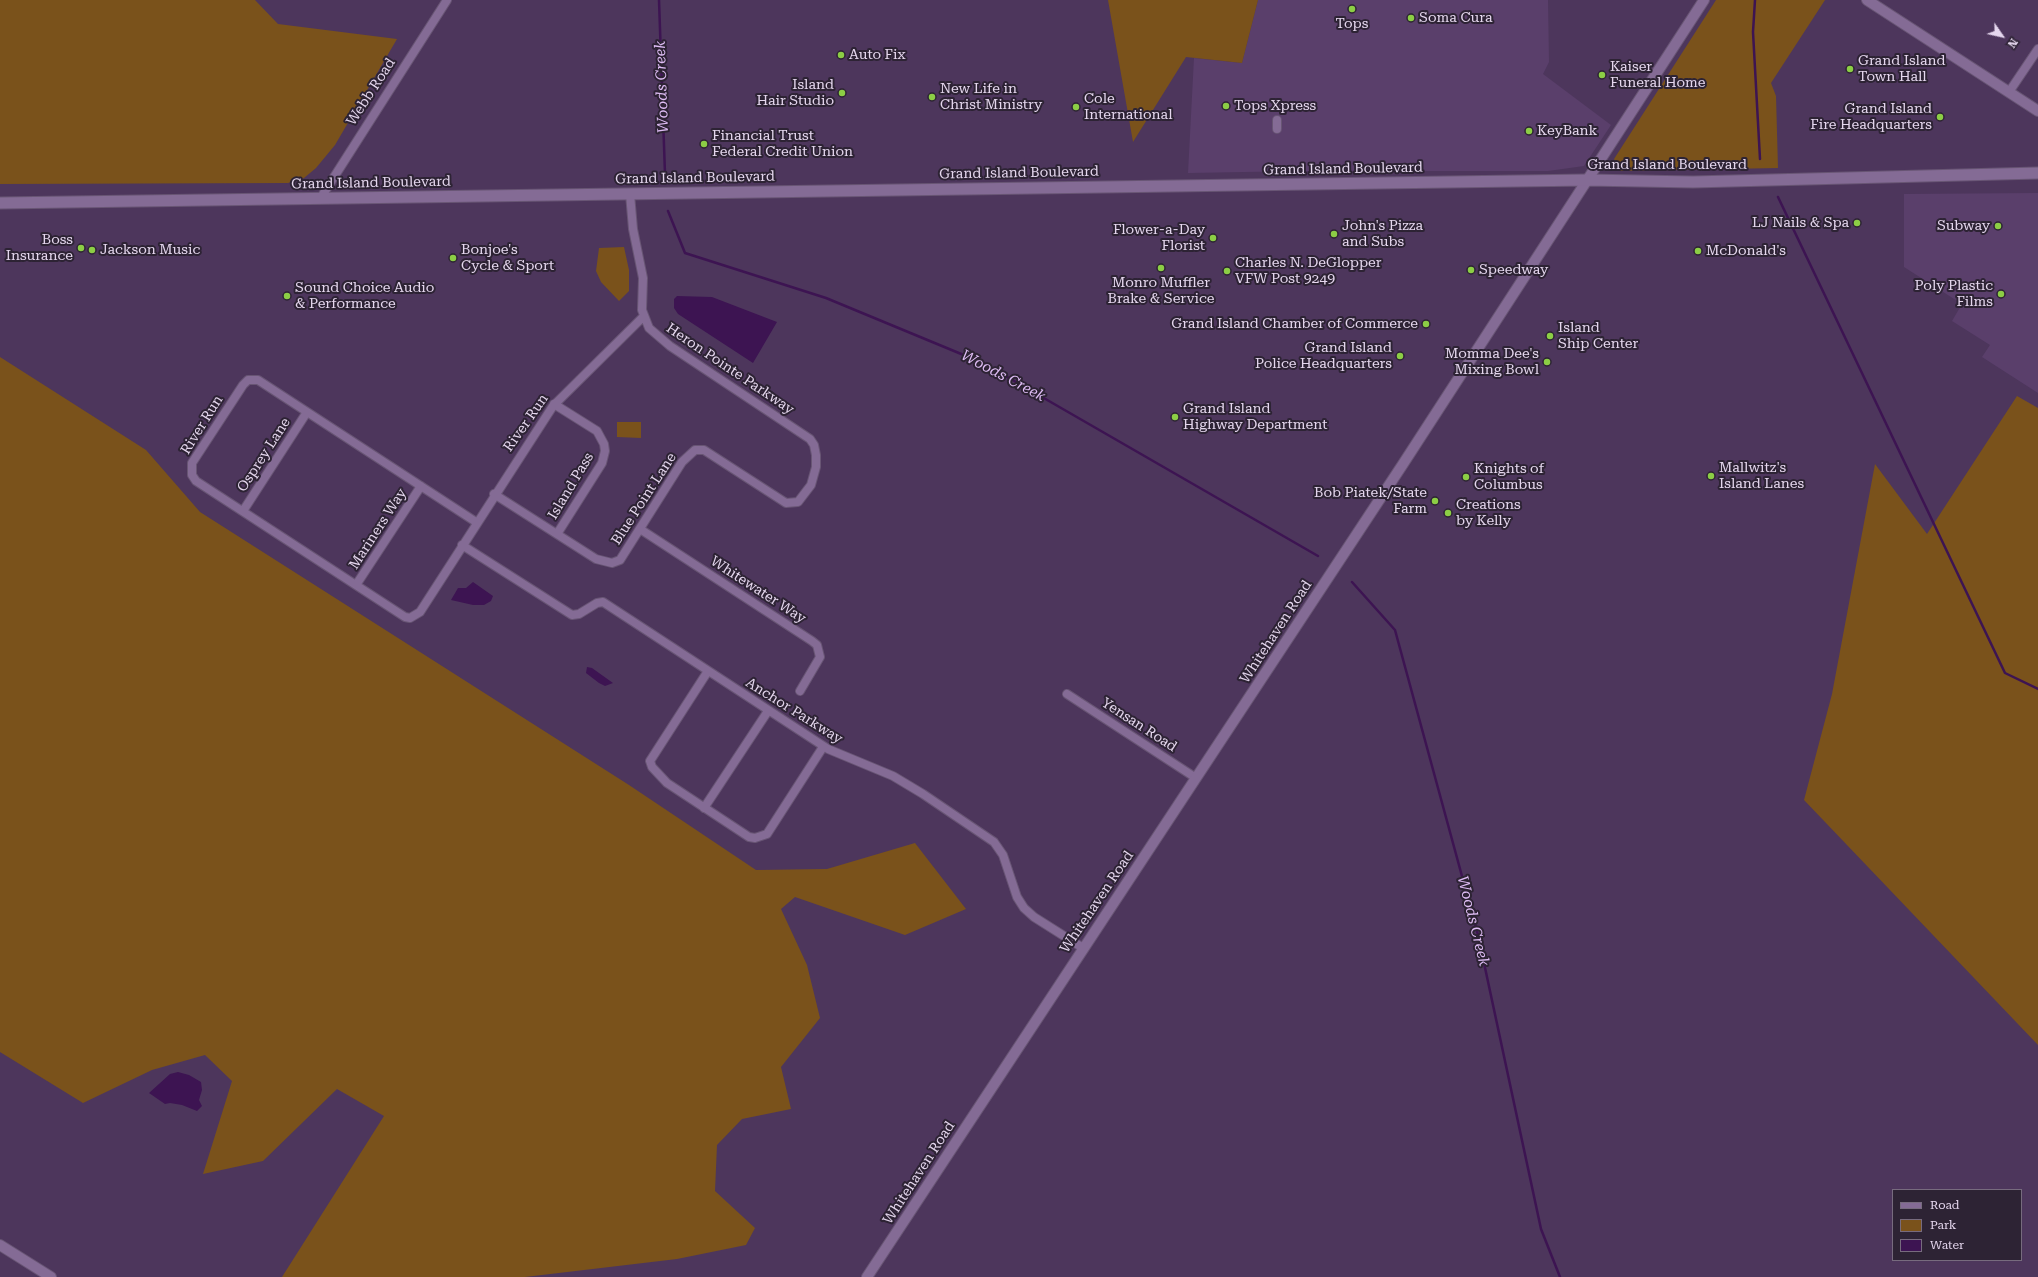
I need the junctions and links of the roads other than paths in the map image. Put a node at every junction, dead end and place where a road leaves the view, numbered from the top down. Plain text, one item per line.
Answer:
1 (447, 0) edge
2 (1704, 0) edge
3 (1867, 0) edge
4 (2038, 49) edge
5 (2009, 92) junction
6 (2038, 111) edge
7 (1278, 120) dead end
8 (1277, 129) dead end
9 (2038, 173) edge
10 (1587, 180) junction
11 (630, 194) junction
12 (320, 198) junction
13 (0, 203) edge
14 (644, 316) junction
15 (554, 404) junction
16 (307, 412) junction
17 (811, 485) joint
18 (421, 486) junction
19 (494, 494) junction
20 (242, 511) junction
21 (476, 522) junction
22 (640, 529) junction
23 (557, 534) junction
24 (462, 545) junction
25 (356, 585) junction
26 (708, 671) junction
27 (800, 691) dead end
28 (1067, 694) dead end
29 (768, 710) junction
30 (824, 747) junction
31 (1196, 778) junction
32 (704, 808) junction
33 (1082, 948) junction
34 (0, 1245) edge
35 (51, 1277) edge
36 (867, 1277) edge

1 - 12 street, Webb Road
2 - 10 street, Whitehaven Road
3 - 5 street
4 - 5 street
5 - 6 street
7 - 8 street
9 - 10 main road, Grand Island Boulevard
10 - 11 main road, Grand Island Boulevard
10 - 31 street, Whitehaven Road
11 - 12 main road, Grand Island Boulevard
11 - 14 street, Heron Pointe Parkway
12 - 13 main road, Grand Island Boulevard
14 - 15 street, River Run
14 - 17 street, Heron Pointe Parkway
15 - 19 street, River Run
15 - 23 street, Island Pass
16 - 18 street, River Run
16 - 20 street, Osprey Lane
16 - 20 street, River Run
17 - 22 street, Blue Point Lane
18 - 21 street, River Run
18 - 25 street, Mariners Way
19 - 21 street, River Run
19 - 23 street, Blue Point Lane
20 - 25 street, River Run
21 - 24 street, River Run
22 - 23 street, Blue Point Lane
22 - 27 street, Whitewater Way
24 - 25 street, River Run
24 - 26 street, Anchor Parkway
26 - 29 street, Anchor Parkway
26 - 32 street
28 - 31 street, Yensan Road
29 - 30 street, Anchor Parkway
29 - 32 street
30 - 32 street
30 - 33 street, Anchor Parkway
31 - 33 street, Whitehaven Road
33 - 36 street, Whitehaven Road
34 - 35 street

